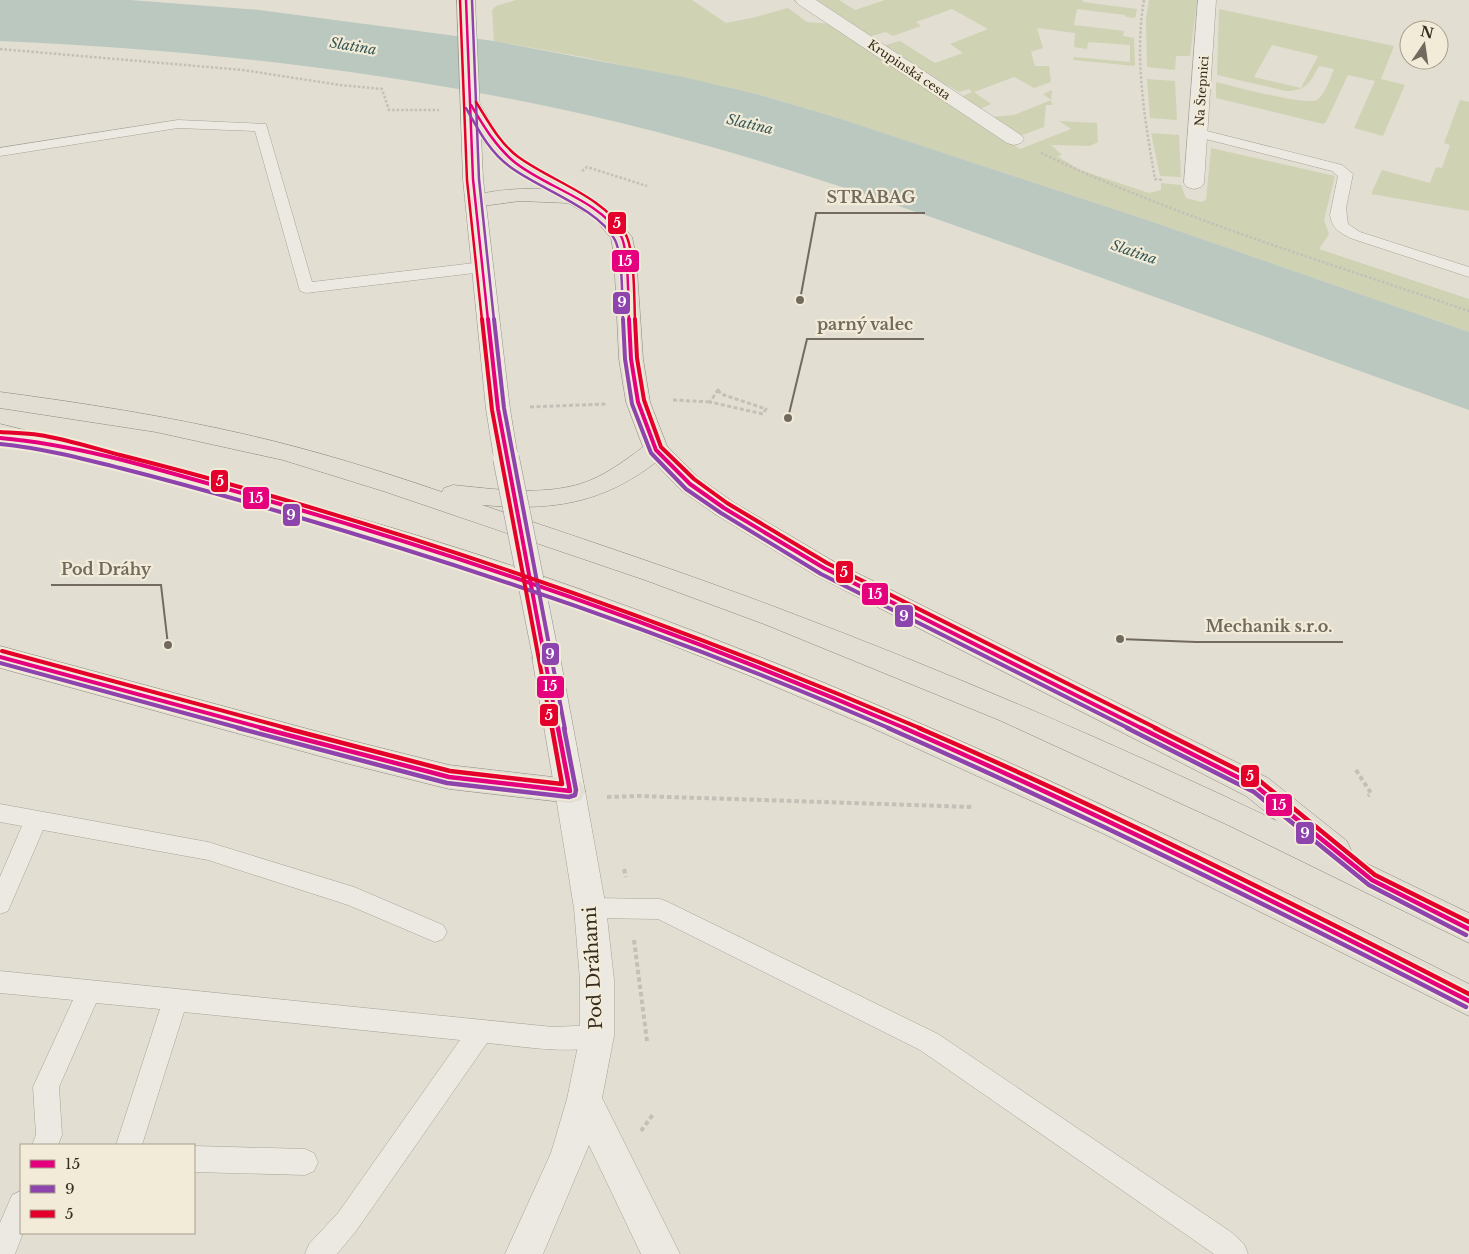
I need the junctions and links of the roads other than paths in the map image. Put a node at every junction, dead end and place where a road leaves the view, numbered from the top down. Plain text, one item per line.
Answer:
1 (804, 0) edge
2 (1207, 0) edge
3 (467, 4) edge
4 (471, 105) junction
5 (1199, 133) junction
6 (1014, 139) road end
7 (0, 152) edge
8 (1194, 183) road end
9 (578, 199) junction
10 (476, 201) junction
11 (483, 267) junction
12 (1469, 272) edge
13 (0, 400) edge
14 (0, 432) edge
15 (0, 438) edge
16 (38, 441) junction
17 (656, 450) junction
18 (409, 491) junction
19 (0, 657) edge
20 (570, 791) junction
21 (0, 813) edge
22 (36, 820) junction
23 (1372, 880) junction
24 (0, 904) edge
25 (590, 908) junction
26 (1469, 929) edge
27 (435, 932) dead end
28 (0, 982) edge
29 (89, 991) junction
30 (175, 1000) junction
31 (1469, 1001) edge
32 (481, 1031) junction
33 (597, 1036) junction
34 (584, 1099) junction
35 (45, 1144) edge
36 (129, 1144) edge
37 (195, 1159) edge
38 (305, 1162) dead end
39 (20, 1206) edge
40 (1, 1254) edge
41 (319, 1254) edge
42 (524, 1254) edge
43 (661, 1254) edge
44 (1234, 1254) edge

1 - 6 street, Krupinská cesta
2 - 5 street, Na Štepnici
3 - 4 street, Pod Dráhami
4 - 9 main road
4 - 10 street, Pod Dráhami
5 - 8 street, Na Štepnici
5 - 12 lane
7 - 11 lane
9 - 10 main road
9 - 17 main road
10 - 11 street, Pod Dráhami
11 - 20 street, Pod Dráhami, bridge
13 - 18 main road
14 - 16 main road
15 - 16 main road
16 - 31 main road
17 - 18 main road
17 - 23 main road
18 - 23 main road
19 - 20 main road
20 - 25 street, Pod Dráhami
21 - 22 lane
22 - 24 lane
22 - 27 lane
23 - 26 main road
25 - 33 street, Pod Dráhami
25 - 44 lane
28 - 29 lane
29 - 30 lane
29 - 35 lane
30 - 32 lane
30 - 36 lane
32 - 33 lane
32 - 41 lane
33 - 34 street, Pod Dráhami
34 - 42 street, Pod Dráhami
34 - 43 street
37 - 38 lane
39 - 40 lane

